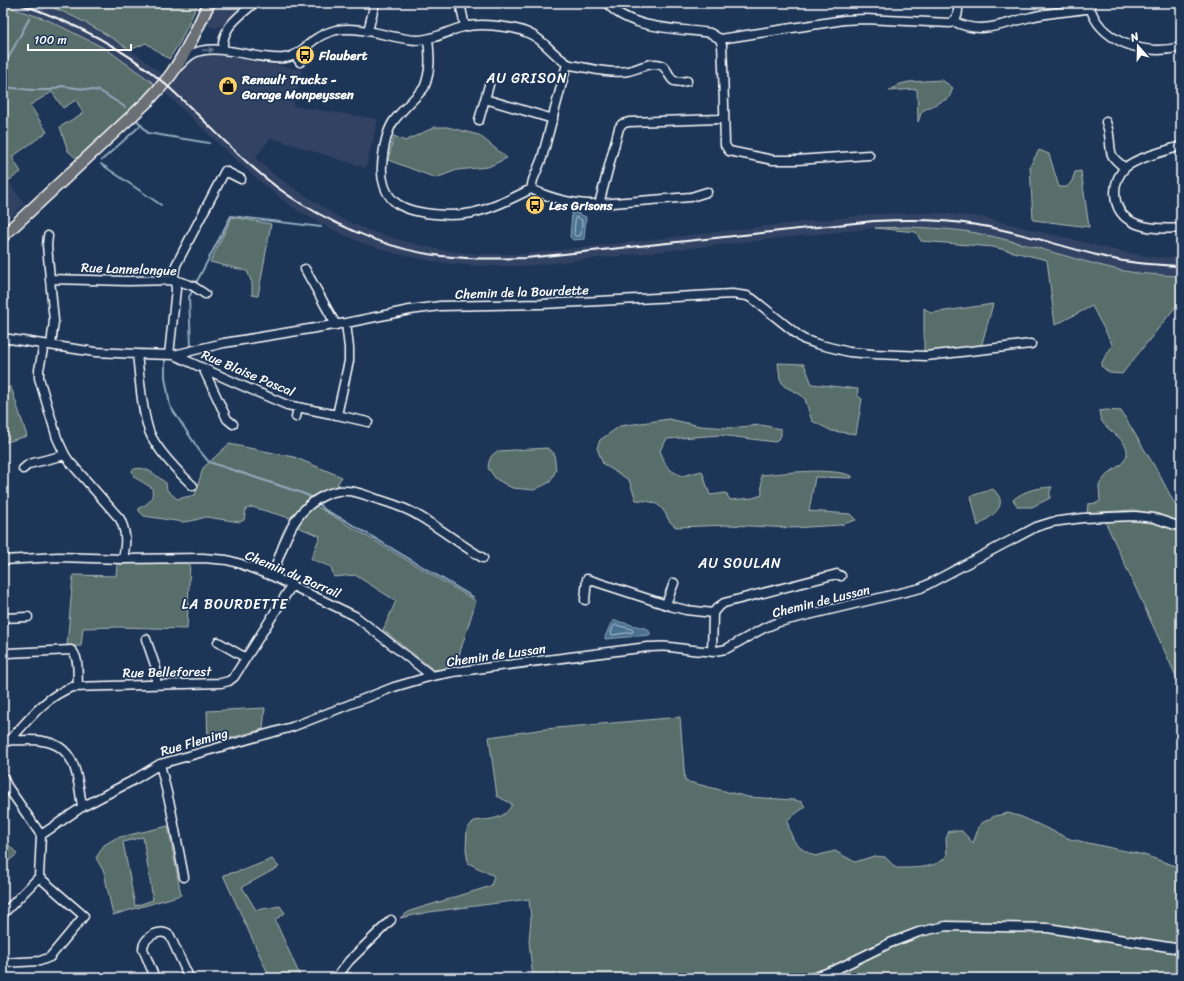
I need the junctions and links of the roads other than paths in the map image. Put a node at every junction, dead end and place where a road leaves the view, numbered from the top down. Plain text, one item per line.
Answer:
1 (208, 3) edge
2 (254, 3) edge
3 (375, 3) edge
4 (460, 3) edge
5 (607, 3) edge
6 (958, 3) edge
7 (1089, 5) edge
8 (953, 21) junction
9 (464, 27) junction
10 (368, 32) junction
11 (428, 39) junction
12 (720, 39) junction
13 (1181, 47) edge
14 (223, 50) junction
15 (567, 64) junction
16 (172, 72) junction
17 (687, 81) dead end
18 (489, 85) dead end
19 (485, 99) junction
20 (553, 119) junction
21 (720, 119) dead end
22 (479, 120) dead end
23 (1106, 122) dead end
24 (1181, 146) edge
25 (870, 155) dead end
26 (1125, 168) junction
27 (241, 179) dead end
28 (531, 189) junction
29 (707, 192) dead end
30 (599, 204) junction
31 (1181, 228) edge
32 (3, 236) edge
33 (48, 236) dead end
34 (305, 269) dead end
35 (50, 278) junction
36 (175, 280) junction
37 (205, 294) dead end
38 (346, 323) junction
39 (336, 325) junction
40 (3, 338) edge
41 (47, 344) junction
42 (1030, 344) dead end
43 (137, 354) junction
44 (171, 355) junction
45 (203, 368) junction
46 (298, 407) junction
47 (337, 415) junction
48 (296, 417) dead end
49 (368, 422) dead end
50 (233, 424) dead end
51 (64, 455) junction
52 (23, 468) dead end
53 (194, 486) dead end
54 (1181, 528) edge
55 (483, 558) dead end
56 (123, 559) junction
57 (3, 560) edge
58 (272, 576) junction
59 (841, 576) dead end
60 (674, 583) dead end
61 (292, 585) junction
62 (585, 600) dead end
63 (666, 604) junction
64 (713, 613) junction
65 (28, 617) dead end
66 (3, 618) edge
67 (146, 639) dead end
68 (218, 642) dead end
69 (712, 652) junction
70 (3, 654) edge
71 (246, 658) junction
72 (432, 676) junction
73 (156, 684) junction
74 (78, 686) junction
75 (5, 741) edge
76 (160, 764) junction
77 (3, 777) edge
78 (82, 807) junction
79 (41, 835) junction
80 (39, 877) junction
81 (184, 877) dead end
82 (3, 914) edge
83 (391, 920) dead end
84 (1181, 949) edge
85 (3, 963) edge
86 (337, 977) edge
87 (155, 978) edge
88 (182, 978) edge
89 (350, 978) edge
90 (813, 978) edge

1 - 16 main road
2 - 14 street
3 - 10 street
4 - 9 street
5 - 12 street
6 - 8 street
7 - 8 street
7 - 13 street
8 - 12 street
9 - 11 street
9 - 15 street
10 - 11 street
10 - 14 street
11 - 28 street
12 - 25 street
16 -> 14 street
15 - 17 street
15 - 20 street
16 - 32 main road
18 - 19 street
19 - 20 street
19 - 22 street
20 - 28 street
21 - 30 street
23 - 26 street
24 - 26 street
26 - 31 street
27 - 36 street
28 - 30 street
29 - 30 street
33 - 35 street
34 - 39 street
35 - 36 street, Rue Lannelongue
35 - 41 street
36 - 37 street, Rue Lannelongue
36 - 44 street
38 - 39 street, Chemin de la Bourdette
38 - 42 street, Chemin de la Bourdette
38 - 47 street
39 - 44 street, Chemin de la Bourdette
40 - 41 street, Chemin de la Bourdette
41 - 43 street, Chemin de la Bourdette
41 - 51 street
43 - 44 street, Chemin de la Bourdette
43 - 53 street
44 - 45 street, Rue Blaise Pascal
45 - 46 street, Rue Blaise Pascal
45 - 50 street
46 - 47 street, Rue Blaise Pascal
46 - 48 street
47 - 49 street, Rue Blaise Pascal
51 - 52 street
51 - 56 street
54 - 69 street, Chemin de Lussan
55 - 58 street
56 - 57 street, Chemin du Barrail
56 - 58 street, Chemin du Barrail
58 - 61 street, Chemin du Barrail
59 - 64 street
60 - 63 street
61 - 71 street, Rue Belleforest
61 - 72 street, Chemin du Barrail
62 - 63 street
63 - 64 street
64 - 69 street
65 - 66 street
67 - 73 street
68 - 71 street
69 - 72 street, Chemin de Lussan
70 - 74 street
71 - 73 street, Rue Belleforest
72 - 76 street, Rue Fleming
73 - 74 street, Rue Belleforest
74 - 75 street, Rue Belleforest
75 - 78 street
76 - 78 street, Rue Fleming
76 - 81 street
77 - 79 street
78 - 79 street, Rue Fleming
79 - 80 street
80 - 82 street
80 - 85 street
83 - 86 street
84 - 90 street
86 - 89 street
87 - 88 street

